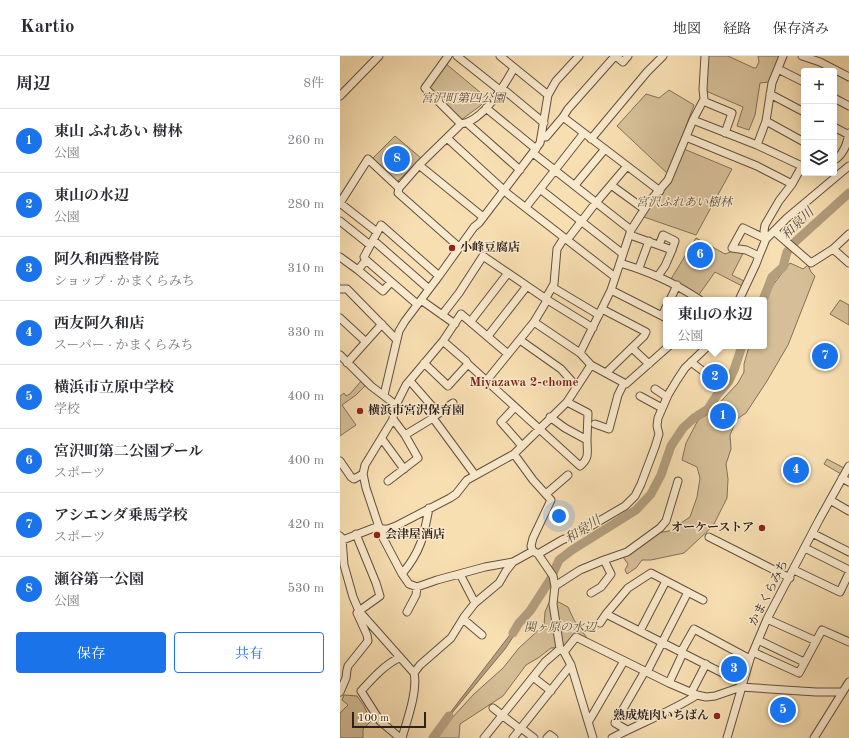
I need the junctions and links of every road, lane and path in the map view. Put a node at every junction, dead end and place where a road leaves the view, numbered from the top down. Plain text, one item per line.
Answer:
1 (379, 56) edge
2 (448, 56) edge
3 (457, 56) edge
4 (500, 56) edge
5 (579, 56) edge
6 (615, 56) edge
7 (628, 56) edge
8 (663, 56) edge
9 (705, 56) edge
10 (783, 56) edge
11 (802, 56) edge
12 (822, 59) edge
13 (514, 68) junction
14 (778, 69) junction
15 (849, 77) edge
16 (801, 80) edge
17 (502, 90) junction
18 (770, 94) junction
19 (548, 95) junction
20 (340, 96) edge
21 (837, 100) edge
22 (703, 101) junction
23 (849, 106) edge
24 (486, 108) junction
25 (801, 110) edge
26 (563, 117) junction
27 (693, 120) junction
28 (766, 121) junction
29 (544, 123) junction
30 (464, 124) junction
31 (837, 128) edge
32 (584, 133) junction
33 (725, 133) junction
34 (849, 134) edge
35 (541, 137) junction
36 (686, 137) junction
37 (447, 138) junction
38 (592, 139) junction
39 (801, 140) edge
40 (757, 145) junction
41 (605, 149) junction
42 (534, 151) junction
43 (837, 157) edge
44 (837, 160) edge
45 (419, 165) junction
46 (627, 166) junction
47 (801, 166) edge
48 (846, 168) edge
49 (520, 170) junction
50 (555, 170) junction
51 (801, 170) edge
52 (792, 184) junction
53 (575, 185) junction
54 (611, 185) junction
55 (399, 188) junction
56 (540, 189) junction
57 (505, 190) junction
58 (660, 191) junction
59 (596, 202) junction
60 (340, 203) edge
61 (526, 207) junction
62 (642, 211) junction
63 (483, 217) junction
64 (340, 221) edge
65 (581, 221) junction
66 (774, 231) junction
67 (377, 232) junction
68 (630, 233) junction
69 (849, 234) edge
70 (565, 239) junction
71 (766, 240) junction
72 (649, 241) junction
73 (371, 242) junction
74 (458, 247) junction
75 (833, 249) junction
76 (623, 254) junction
77 (759, 256) junction
78 (340, 258) edge
79 (366, 260) junction
80 (620, 263) junction
81 (849, 263) edge
82 (639, 268) junction
83 (358, 270) junction
84 (508, 273) junction
85 (439, 276) junction
86 (658, 276) junction
87 (615, 277) junction
88 (391, 282) junction
89 (527, 286) junction
90 (677, 286) junction
91 (552, 287) junction
92 (429, 289) junction
93 (611, 290) junction
94 (341, 291) edge
95 (672, 297) edge
96 (695, 297) edge
97 (740, 297) edge
98 (546, 299) junction
99 (419, 302) junction
100 (601, 312) junction
101 (442, 315) junction
102 (663, 316) edge
103 (340, 318) edge
104 (471, 321) junction
105 (534, 322) junction
106 (382, 324) junction
107 (455, 324) junction
108 (593, 328) junction
109 (488, 336) junction
110 (396, 339) junction
111 (520, 340) junction
112 (443, 341) junction
113 (366, 342) junction
114 (632, 348) junction
115 (666, 349) edge
116 (705, 349) edge
117 (580, 353) junction
118 (508, 354) junction
119 (343, 361) edge
120 (691, 362) junction
121 (424, 363) junction
122 (468, 364) junction
123 (649, 364) junction
124 (591, 365) junction
125 (606, 373) junction
126 (708, 375) dead end
127 (487, 380) junction
128 (410, 381) junction
129 (624, 383) junction
130 (577, 387) junction
131 (655, 389) dead end
132 (384, 395) junction
133 (640, 396) dead end
134 (667, 397) junction
135 (567, 402) junction
136 (453, 403) dead end
137 (515, 407) junction
138 (662, 408) junction
139 (394, 409) junction
140 (436, 416) junction
141 (550, 417) junction
142 (393, 419) junction
143 (595, 424) dead end
144 (538, 429) junction
145 (405, 435) junction
146 (382, 439) junction
147 (587, 440) junction
148 (522, 446) junction
149 (514, 454) junction
150 (340, 461) edge
151 (849, 466) edge
152 (404, 468) junction
153 (363, 474) junction
154 (568, 475) dead end
155 (475, 476) junction
156 (842, 478) junction
157 (388, 481) dead end
158 (678, 481) dead end
159 (849, 482) edge
160 (546, 494) junction
161 (830, 500) junction
162 (429, 508) junction
163 (849, 511) edge
164 (379, 528) junction
165 (812, 533) junction
166 (356, 534) junction
167 (709, 537) dead end
168 (341, 539) edge
169 (805, 548) junction
170 (536, 552) junction
171 (849, 552) edge
172 (604, 560) junction
173 (513, 562) junction
174 (794, 570) junction
175 (849, 570) edge
176 (849, 573) edge
177 (402, 574) junction
178 (460, 574) junction
179 (790, 578) junction
180 (666, 580) junction
181 (555, 586) junction
182 (417, 587) junction
183 (688, 592) junction
184 (591, 593) dead end
185 (703, 600) dead end
186 (475, 604) junction
187 (358, 611) junction
188 (407, 612) dead end
189 (606, 614) junction
190 (463, 619) junction
191 (767, 619) junction
192 (600, 623) dead end
193 (640, 631) junction
194 (482, 635) dead end
195 (758, 640) junction
196 (816, 641) junction
197 (662, 642) junction
198 (849, 642) edge
199 (562, 651) junction
200 (753, 652) junction
201 (682, 653) junction
202 (400, 658) junction
203 (750, 659) junction
204 (624, 661) junction
205 (804, 662) junction
206 (706, 664) junction
207 (571, 665) junction
208 (646, 672) junction
209 (414, 673) junction
210 (533, 677) junction
211 (669, 683) junction
212 (742, 685) junction
213 (846, 686) edge
214 (550, 691) junction
215 (340, 692) edge
216 (694, 694) junction
217 (493, 708) dead end
218 (502, 715) junction
219 (588, 721) junction
220 (520, 729) junction
221 (627, 730) junction
222 (401, 738) edge
223 (484, 738) edge
224 (513, 738) edge
225 (534, 738) edge
226 (547, 738) edge
227 (554, 738) edge
228 (593, 738) edge
229 (612, 738) edge
230 (727, 738) edge
231 (814, 738) edge

1 - 20 street
2 - 30 street
3 - 17 street
4 - 13 street
5 - 19 street
6 - 7 street
6 - 26 street
8 - 38 street
9 - 22 street
10 - 14 street
11 - 12 street
12 - 15 street
13 - 17 street
13 - 19 street
14 - 16 street
14 - 18 street
17 - 24 street
17 - 29 street
18 - 25 street
18 - 28 street
19 - 29 street
21 - 23 street
22 - 27 street
22 - 33 street
24 - 30 street
24 - 42 street
26 - 32 street
26 - 35 street
27 - 33 street
27 - 36 street
28 - 39 street
28 - 40 street
29 - 35 street
30 - 37 street
30 - 49 street
31 - 34 street
32 - 38 street
32 - 50 street
33 - 40 street
34 - 43 street
35 - 42 street
36 - 52 street
36 - 58 street
37 - 45 street
37 - 57 street
38 - 41 street
40 - 47 street
41 - 46 street
41 - 53 street
42 - 49 street
42 - 50 street
44 - 48 street
45 - 55 street
45 - 63 street
46 - 54 street
46 - 58 street
48 - 66 street
49 - 57 street
50 - 53 street
50 - 56 street
51 - 52 street
52 - 71 street
53 - 59 street
54 - 59 street
54 - 62 street
55 - 60 street
55 - 74 street
56 - 61 street
56 - 65 street
57 - 61 street
57 - 63 street
58 - 62 street
59 - 65 street
59 - 68 street
60 - 67 street
61 - 70 street
62 - 68 street
63 - 74 street
64 - 73 street
65 - 70 street
65 - 76 street
66 - 71 street
66 - 75 street
67 - 73 street
67 - 85 street
68 - 72 street
68 - 76 street
69 - 75 street
70 - 87 street
70 - 91 street
71 - 77 street
71 - 77 street
72 - 82 street
72 - 86 street
73 - 79 street
73 - 92 street
74 - 85 street
75 - 81 street
76 - 80 street
77 - 97 street
78 - 83 street
79 - 83 street
79 - 88 street
80 - 82 street
80 - 87 street
82 - 86 street
83 - 88 street
84 - 89 street
84 - 101 street
84 - 104 street
85 - 92 street
86 - 90 street
87 - 93 street
88 - 99 street
89 - 98 street
89 - 109 street
90 - 95 street
90 - 96 street
91 - 98 street
91 - 100 street
92 - 99 street
93 - 100 street
93 - 102 street
94 - 106 street
98 - 105 street
98 - 108 street
99 - 101 street
99 - 110 street
100 - 108 street
100 - 114 street
101 - 107 street
103 - 113 street
104 - 107 street
104 - 109 street
105 - 111 street
105 - 117 street
106 - 110 street
106 - 113 street
107 - 112 street
108 - 117 street
109 - 118 street
110 - 132 street
111 - 118 street
111 - 130 street
112 - 121 street
112 - 122 street
113 - 119 street
114 - 123 street
114 - 125 street
115 - 123 street
116 - 120 street
117 - 124 street
118 - 127 street
119 - 132 street
120 - 126 street
120 - 134 street
121 - 122 street
121 - 128 street
122 - 127 street
123 - 129 street
124 - 125 street
124 - 130 street
125 - 129 street
127 - 137 street
128 - 139 street
128 - 140 street
129 - 143 street
130 - 135 street
131 - 134 street
132 - 139 street
133 - 138 street
134 - 138 street
135 - 141 street
135 - 147 street
136 - 140 street
137 - 144 street
137 - 148 street
138 - 170 street
139 - 142 street
140 - 145 street
140 - 155 street
141 - 144 street
141 - 147 street
142 - 145 street
142 - 146 street
144 - 147 street
144 - 148 street
145 - 152 street
146 - 152 street
146 - 153 street
148 - 149 street
149 - 155 street
149 - 160 street
150 - 153 street
151 - 156 street, かまくらみち
152 - 157 street
153 - 164 street
154 - 160 street
155 - 162 street
156 - 159 street
156 - 161 street, かまくらみち
158 - 172 street
160 - 170 street
161 - 163 street
161 - 165 street, かまくらみち
162 - 164 street
162 - 177 street
164 - 166 street
164 - 177 street
165 - 169 street, かまくらみち
165 - 171 street
166 - 168 street
166 - 187 street
167 - 179 street
168 - 187 street
169 - 174 street, かまくらみち
169 - 175 street
170 - 173 street
170 - 181 street
172 - 181 street
172 - 184 street
173 - 178 street
173 - 186 street
174 - 176 street
174 - 179 street, かまくらみち
177 - 182 street
178 - 182 street
178 - 186 street
179 - 191 street, かまくらみち
180 - 183 street
180 - 189 street
180 - 193 street
181 - 199 street
182 - 188 street
183 - 185 street
183 - 197 street
186 - 190 street
187 - 202 street
187 - 215 street
189 - 192 street
189 - 193 street
190 - 194 street
190 - 209 street
191 - 195 street, かまくらみち
191 - 196 street
193 - 197 street
195 - 200 street, かまくらみち
195 - 205 street
196 - 198 street
196 - 205 street
197 - 201 street
197 - 208 street
199 - 204 street
199 - 207 street
199 - 210 street
200 - 203 street, かまくらみち
200 - 205 street
201 - 203 street
201 - 206 street
201 - 211 street
202 - 209 street
202 - 222 street
203 - 212 street, かまくらみち
204 - 208 street
204 - 219 street
206 - 212 street
206 - 216 street
207 - 214 street
207 - 219 street
208 - 211 street
208 - 221 street
209 - 222 street
210 - 214 street
210 - 218 street
211 - 216 street
212 - 213 street
212 - 216 street
212 - 230 street, かまくらみち
213 - 231 street
214 - 220 street
216 - 221 street
217 - 218 street
218 - 220 street
218 - 223 street
219 - 228 street
220 - 224 street
220 - 225 street
221 - 229 street
226 - 227 street

